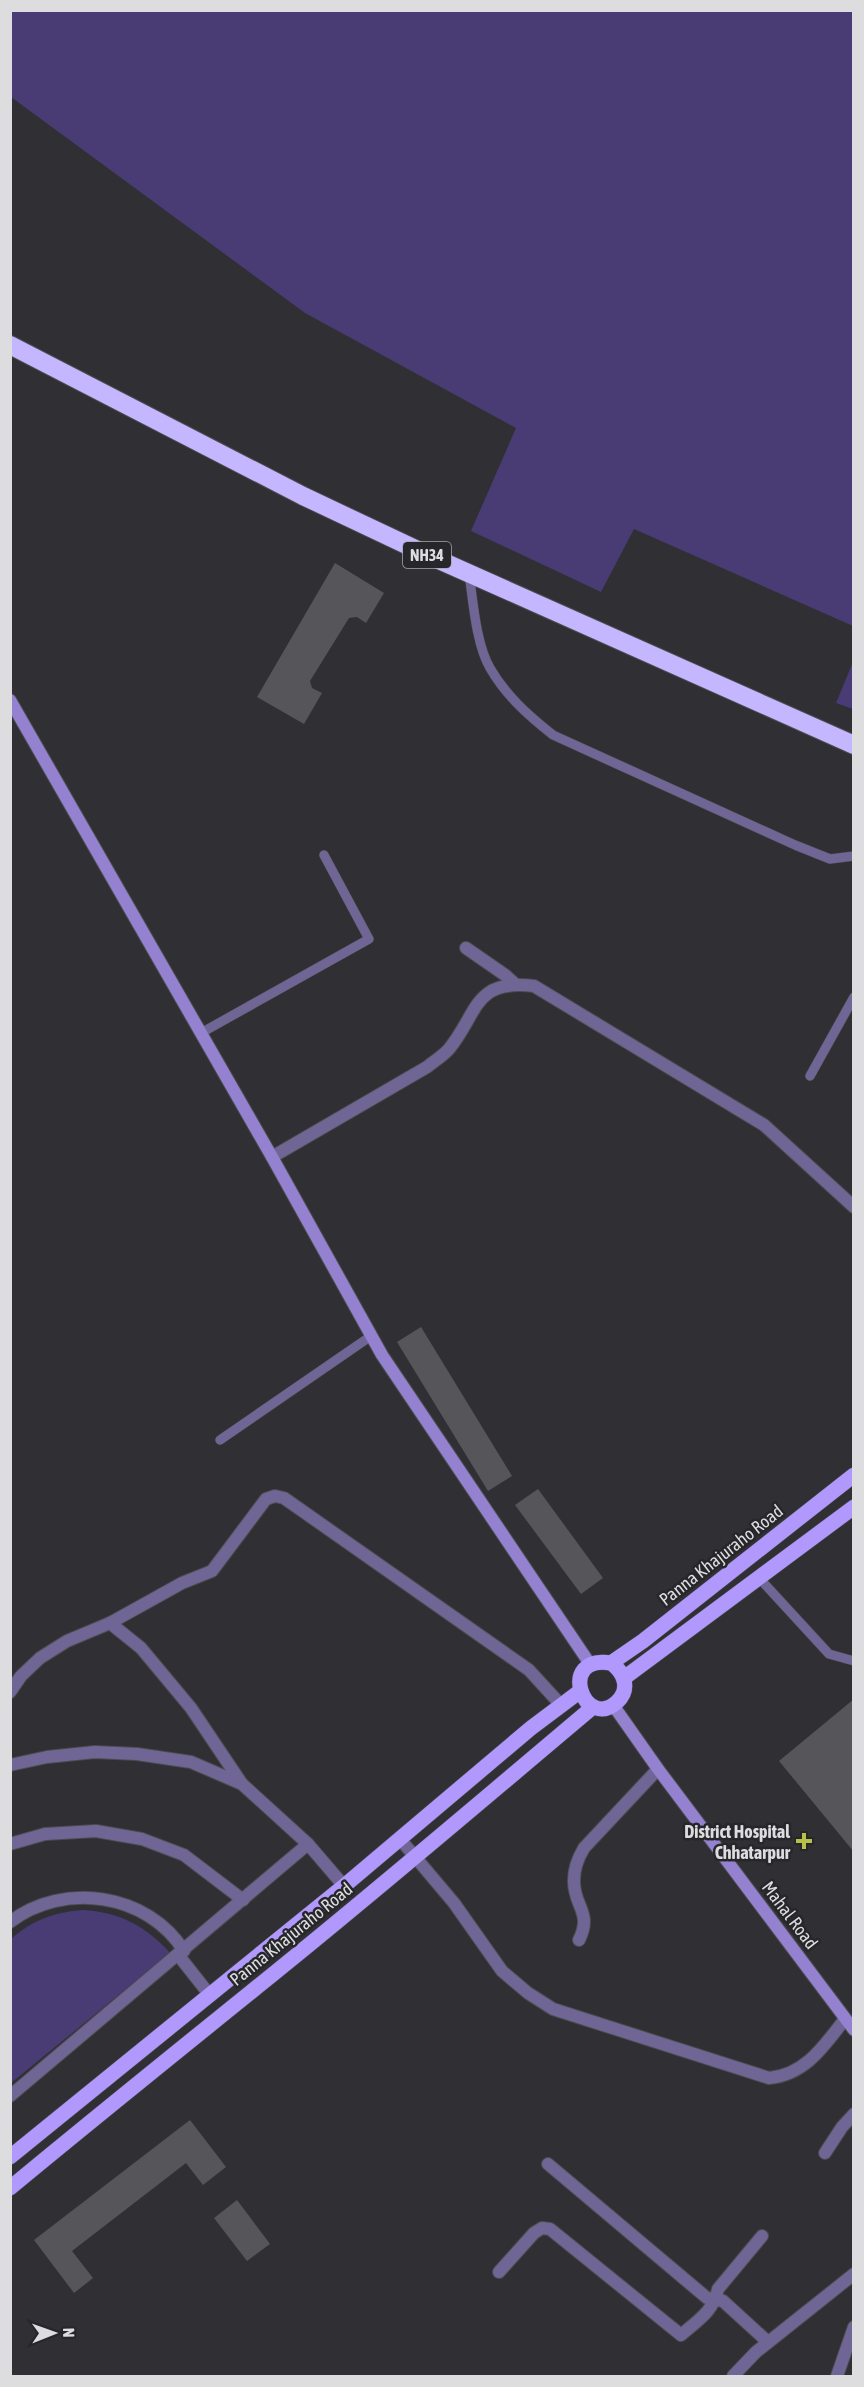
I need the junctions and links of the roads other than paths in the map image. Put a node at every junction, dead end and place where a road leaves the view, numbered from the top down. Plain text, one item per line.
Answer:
1 (10, 345) edge
2 (469, 573) junction
3 (10, 700) edge
4 (854, 745) edge
5 (324, 855) dead end
6 (854, 856) edge
7 (466, 948) dead end
8 (514, 984) junction
9 (854, 997) edge
10 (201, 1033) junction
11 (810, 1076) dead end
12 (272, 1157) junction
13 (854, 1207) edge
14 (371, 1336) junction
15 (220, 1440) dead end
16 (854, 1475) edge
17 (854, 1507) edge
18 (760, 1579) junction
19 (110, 1623) junction
20 (854, 1661) edge
21 (611, 1663) junction
22 (590, 1664) junction
23 (624, 1678) junction
24 (10, 1692) edge
25 (579, 1692) junction
26 (561, 1705) junction
27 (613, 1705) junction
28 (593, 1707) junction
29 (10, 1765) edge
30 (658, 1769) junction
31 (242, 1784) junction
32 (400, 1839) junction
33 (10, 1844) edge
34 (308, 1845) junction
35 (415, 1857) junction
36 (344, 1886) junction
37 (243, 1900) junction
38 (10, 1922) edge
39 (579, 1940) dead end
40 (181, 1953) junction
41 (209, 1994) junction
42 (845, 2019) junction
43 (854, 2030) edge
44 (10, 2096) edge
45 (854, 2114) edge
46 (825, 2153) dead end
47 (10, 2157) edge
48 (548, 2164) dead end
49 (10, 2188) edge
50 (762, 2236) dead end
51 (498, 2272) dead end
52 (854, 2274) edge
53 (716, 2300) junction
54 (854, 2327) edge
55 (768, 2342) junction
56 (733, 2376) edge
57 (837, 2376) edge

1 - 2 highway, NH34
2 - 4 highway, NH34
2 - 6 lane
3 - 10 main road
5 - 10 lane
7 - 8 street
8 - 12 street
8 - 13 street
9 - 11 lane
10 - 12 main road
12 - 14 main road
14 - 15 lane
14 - 22 main road
16 - 21 main road, Panna Khajuraho Road
17 - 18 main road
18 - 20 lane
18 - 23 main road
19 - 24 street
19 - 26 street
19 - 31 street
21 - 22 main road
21 - 23 main road
22 - 25 main road
23 - 27 main road
25 - 26 main road, Panna Khajuraho Road
25 - 28 main road
26 - 32 main road, Panna Khajuraho Road
27 - 28 main road
27 - 30 main road, Mahal Road
28 - 35 main road, Panna Khajuraho Road
29 - 31 street
30 - 39 street
30 - 42 main road, Mahal Road
31 - 34 street
32 - 35 street
32 - 36 main road, Panna Khajuraho Road
33 - 37 street
34 - 36 street
34 - 37 street
35 - 42 street
35 - 49 main road, Panna Khajuraho Road
36 - 41 main road, Panna Khajuraho Road
37 - 40 street
38 - 40 street
40 - 41 street
40 - 44 street
41 - 47 main road, Panna Khajuraho Road
42 - 43 main road, Mahal Road
45 - 46 street
48 - 53 street
50 - 53 street
51 - 53 street
52 - 55 street
53 - 55 street
54 - 57 street
55 - 56 street

